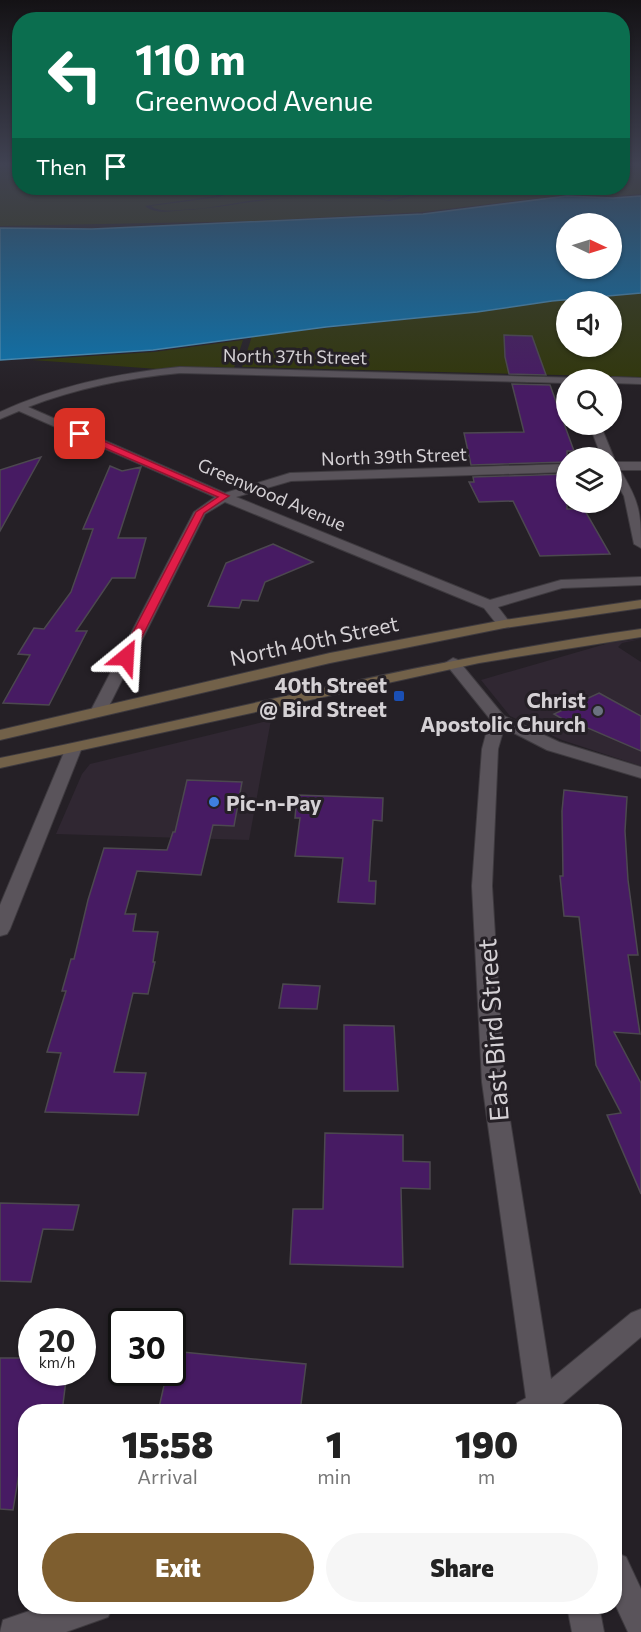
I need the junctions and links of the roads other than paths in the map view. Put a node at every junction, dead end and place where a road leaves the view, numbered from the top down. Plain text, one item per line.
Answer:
1 (556, 379) edge
2 (622, 380) edge
3 (641, 381) edge
4 (18, 407) junction
5 (0, 416) edge
6 (622, 466) edge
7 (641, 466) edge
8 (556, 468) edge
9 (622, 483) edge
10 (225, 496) junction
11 (641, 544) edge
12 (641, 581) edge
13 (641, 604) edge
14 (489, 605) junction
15 (504, 624) junction
16 (641, 633) edge
17 (453, 663) junction
18 (98, 712) junction
19 (498, 719) junction
20 (0, 735) edge
21 (73, 750) junction
22 (0, 763) edge
23 (641, 774) edge
24 (0, 929) edge
25 (641, 1321) edge
26 (538, 1404) edge
27 (546, 1404) edge
28 (622, 1584) edge
29 (71, 1614) edge
30 (585, 1614) edge
31 (641, 1626) edge
32 (15, 1632) edge
33 (588, 1632) edge

1 - 4 street, North 37th Street
2 - 3 street
4 - 5 street, North 37th Street
4 - 10 street, Greenwood Avenue
6 - 7 street
8 - 10 street, North 39th Street
9 - 11 street
10 - 14 street, Greenwood Avenue
10 - 18 street, North 39th Street
12 - 14 street
13 - 15 main road, North 40th Street
14 - 15 street, Greenwood Avenue
15 - 18 main road, North 40th Street
16 - 17 main road
17 - 19 street
17 - 21 main road
18 - 20 main road, North 40th Street
19 - 23 street
19 - 26 street, East Bird Street
21 - 22 main road
21 - 24 street
25 - 27 street
28 - 31 street
29 - 32 street
30 - 33 street

